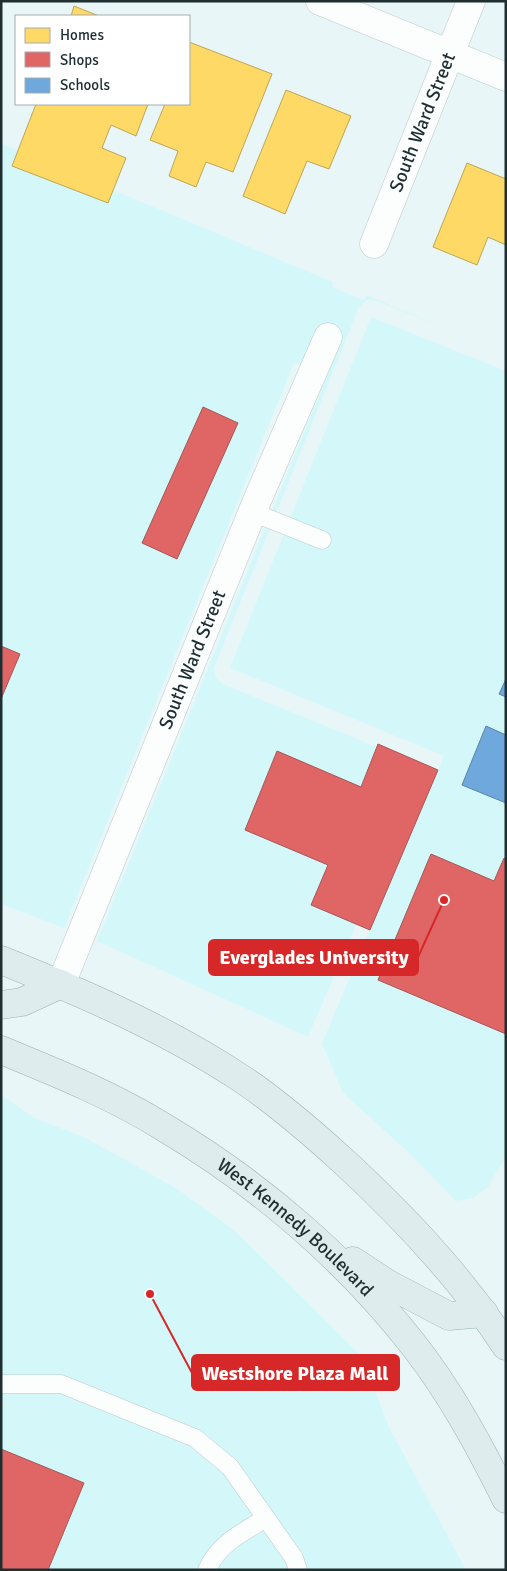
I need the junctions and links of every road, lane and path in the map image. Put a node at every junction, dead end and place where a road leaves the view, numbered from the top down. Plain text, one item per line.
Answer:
1 (320, 1) edge
2 (471, 1) edge
3 (449, 53) junction
4 (506, 76) edge
5 (374, 244) dead end
6 (328, 337) dead end
7 (252, 512) junction
8 (322, 540) dead end
9 (1, 960) edge
10 (61, 984) junction
11 (1, 1005) edge
12 (1, 1050) edge
13 (300, 1225) junction
14 (484, 1313) junction
15 (506, 1346) edge
16 (1, 1384) edge
17 (506, 1499) edge
18 (266, 1518) junction
19 (207, 1570) edge
20 (298, 1570) edge

1 - 3 street
2 - 3 street, South Ward Street
3 - 4 street
3 - 5 street, South Ward Street
6 - 7 street, South Ward Street
7 - 8 lane
7 - 10 street, South Ward Street
9 - 10 main road
10 - 11 main road
10 - 14 main road
12 - 13 main road, West Kennedy Boulevard
13 - 14 main road
13 - 17 main road, West Kennedy Boulevard
14 - 15 main road
16 - 18 lane
18 - 19 lane
18 - 20 lane

